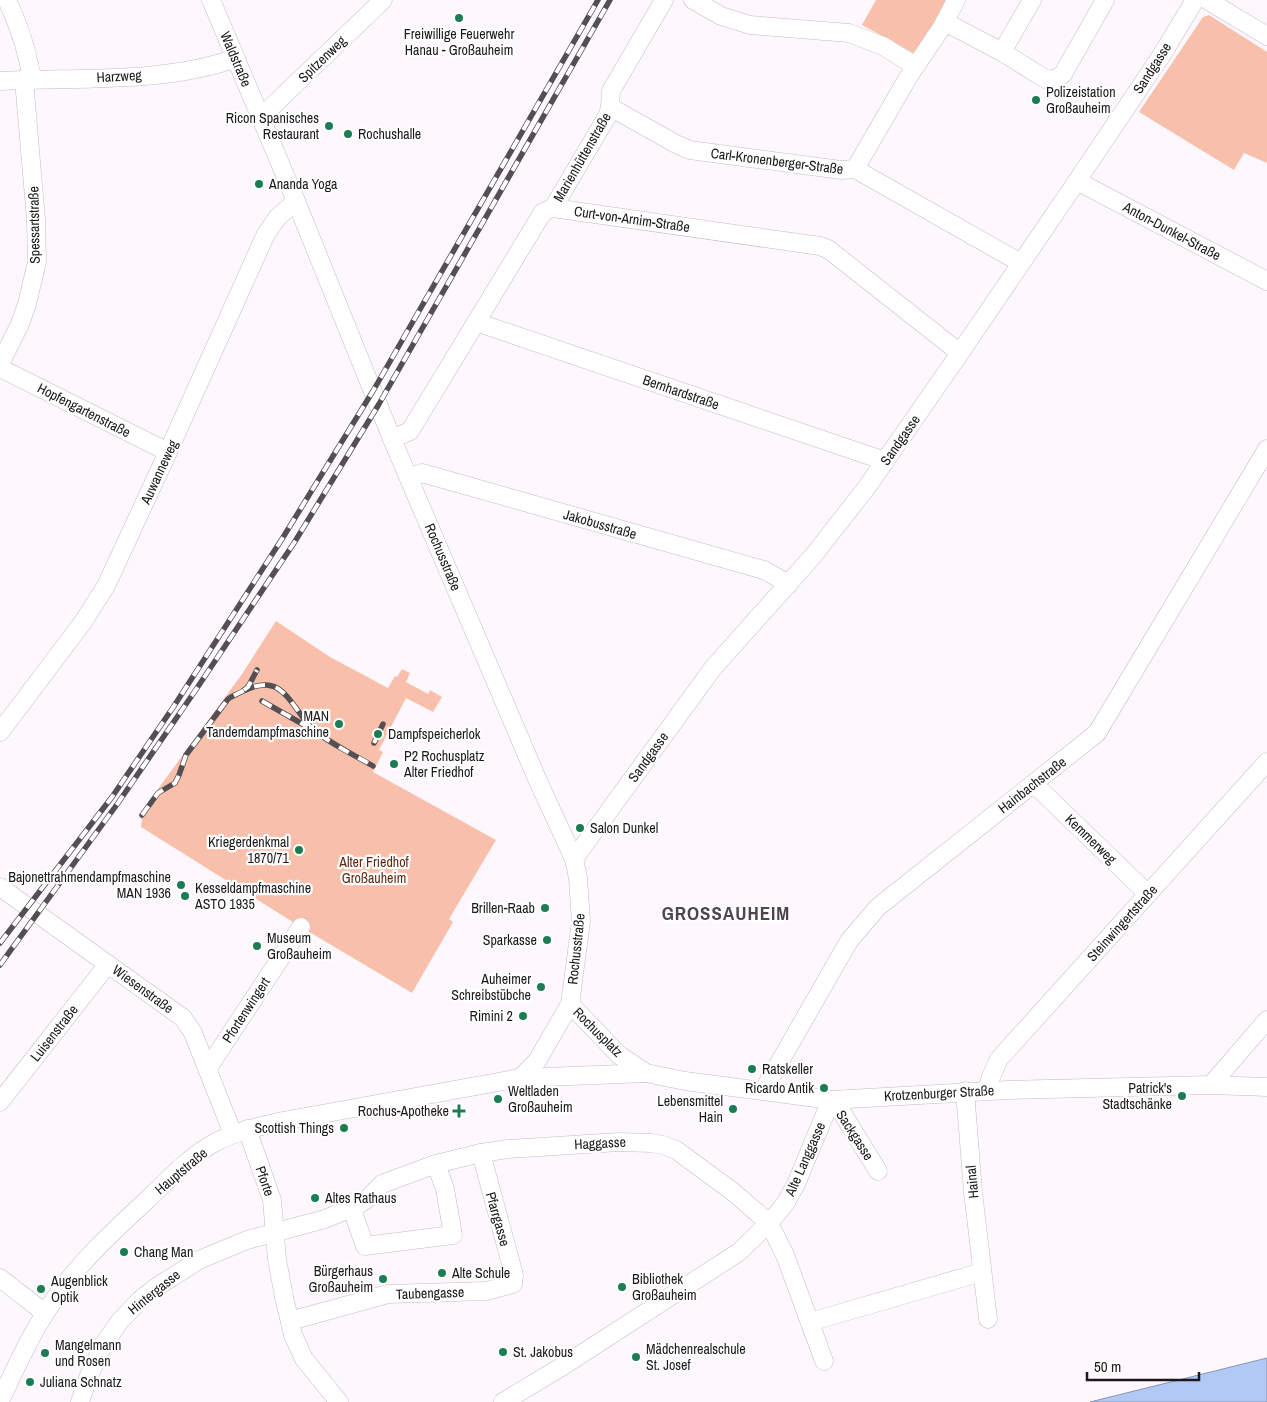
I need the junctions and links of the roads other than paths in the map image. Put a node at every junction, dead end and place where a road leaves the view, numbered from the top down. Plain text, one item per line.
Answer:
1 (6, 0) edge
2 (211, 0) edge
3 (383, 0) edge
4 (664, 0) edge
5 (693, 0) edge
6 (956, 0) edge
7 (1032, 0) edge
8 (1105, 0) edge
9 (1195, 0) edge
10 (1207, 0) edge
11 (945, 22) junction
12 (1267, 36) edge
13 (1002, 52) junction
14 (236, 58) junction
15 (915, 66) junction
16 (28, 80) junction
17 (0, 81) edge
18 (610, 107) junction
19 (261, 117) junction
20 (855, 169) junction
21 (1076, 181) junction
22 (296, 201) junction
23 (553, 208) junction
24 (1021, 262) junction
25 (1267, 281) edge
26 (476, 322) junction
27 (960, 353) junction
28 (0, 364) edge
29 (0, 368) edge
30 (392, 439) junction
31 (1267, 449) edge
32 (168, 452) junction
33 (885, 462) junction
34 (409, 478) junction
35 (789, 584) junction
36 (0, 732) edge
37 (1267, 762) edge
38 (1034, 784) junction
39 (574, 859) junction
40 (0, 887) edge
41 (1148, 894) junction
42 (302, 926) dead end
43 (108, 964) junction
44 (570, 1004) junction
45 (1267, 1020) edge
46 (619, 1055) joint
47 (208, 1068) junction
48 (646, 1073) junction
49 (520, 1078) junction
50 (1211, 1085) junction
51 (1267, 1088) edge
52 (987, 1090) junction
53 (763, 1091) junction
54 (965, 1092) junction
55 (831, 1100) junction
56 (0, 1102) edge
57 (240, 1132) junction
58 (481, 1153) junction
59 (436, 1164) junction
60 (878, 1171) dead end
61 (351, 1208) junction
62 (769, 1223) junction
63 (274, 1234) junction
64 (982, 1272) junction
65 (0, 1278) edge
66 (513, 1284) joint
67 (45, 1313) junction
68 (988, 1319) dead end
69 (290, 1321) junction
70 (810, 1322) junction
71 (824, 1361) dead end
72 (0, 1401) edge
73 (80, 1402) edge
74 (338, 1402) edge
75 (502, 1402) edge

1 - 16 street, Spessartstraße
2 - 14 street, Waldstraße
3 - 19 street, Spitzenweg
4 - 18 street, Marienhüttenstraße
5 - 15 street
6 - 11 street
7 - 13 street
8 - 13 street
9 - 21 street, Sandgasse
10 - 12 street
11 - 13 street
11 - 15 street
14 - 16 street, Harzweg
14 - 19 street, Waldstraße
15 - 20 street
16 - 17 street, Harzweg
16 - 28 street, Spessartstraße
18 - 20 street, Carl-Kronenberger-Straße
18 - 23 street, Marienhüttenstraße
19 - 22 street, Rochusstraße
20 - 24 street, Carl-Kronenberger-Straße
21 - 24 street, Sandgasse
21 - 25 street, Anton-Dunkel-Straße
22 - 30 street, Rochusstraße
22 - 32 street, Auwanneweg
23 - 26 street
23 - 27 street, Curt-von-Arnim-Straße
24 - 27 street, Sandgasse
26 - 30 street
26 - 33 street, Bernhardstraße
27 - 33 street, Sandgasse
29 - 32 street, Hopfengartenstraße
30 - 34 street, Rochusstraße
31 - 38 street, Hainbachstraße
32 - 36 street, Auwanneweg
33 - 35 street, Sandgasse
34 - 35 street, Jakobusstraße
34 - 39 street, Rochusstraße
35 - 39 street, Sandgasse
37 - 41 street, Steinwingertstraße
38 - 41 street, Kemmerweg
38 - 53 street, Hainbachstraße
39 - 44 street, Rochusstraße
40 - 43 street, Wiesenstraße
41 - 52 street, Steinwingertstraße
42 - 47 street, Pfortenwingert
43 - 47 street, Wiesenstraße
43 - 56 street, Luisenstraße
44 - 46 street, Rochusplatz
44 - 49 street, Rochusplatz
45 - 50 street
46 - 48 street, Krotzenburger Straße
47 - 57 street, Wiesenstraße
48 - 49 street, Rochusplatz
48 - 53 street, Krotzenburger Straße
49 - 57 street, Hauptstraße
50 - 51 street, Krotzenburger Straße
50 - 52 street, Krotzenburger Straße
52 - 54 street, Krotzenburger Straße
53 - 55 street, Krotzenburger Straße
54 - 55 street, Krotzenburger Straße
54 - 64 street, Hainal
55 - 60 street, Sackgasse
55 - 62 street, Alte Langgasse
57 - 63 street, Pforte
57 - 67 street, Hauptstraße
58 - 59 street, Haggasse
58 - 62 street, Haggasse
58 - 66 street, Pfarrgasse
59 - 61 street, Haggasse
59 - 61 street
61 - 63 street, Haggasse
62 - 70 street, Haggasse
62 - 75 street, Alte Langgasse
63 - 69 street, Pforte
63 - 73 street, Hintergasse
64 - 68 street, Hainal
64 - 70 street
65 - 67 street
66 - 69 street, Taubengasse
67 - 72 street, Hauptstraße
69 - 74 street, Pforte
70 - 71 street, Haggasse

